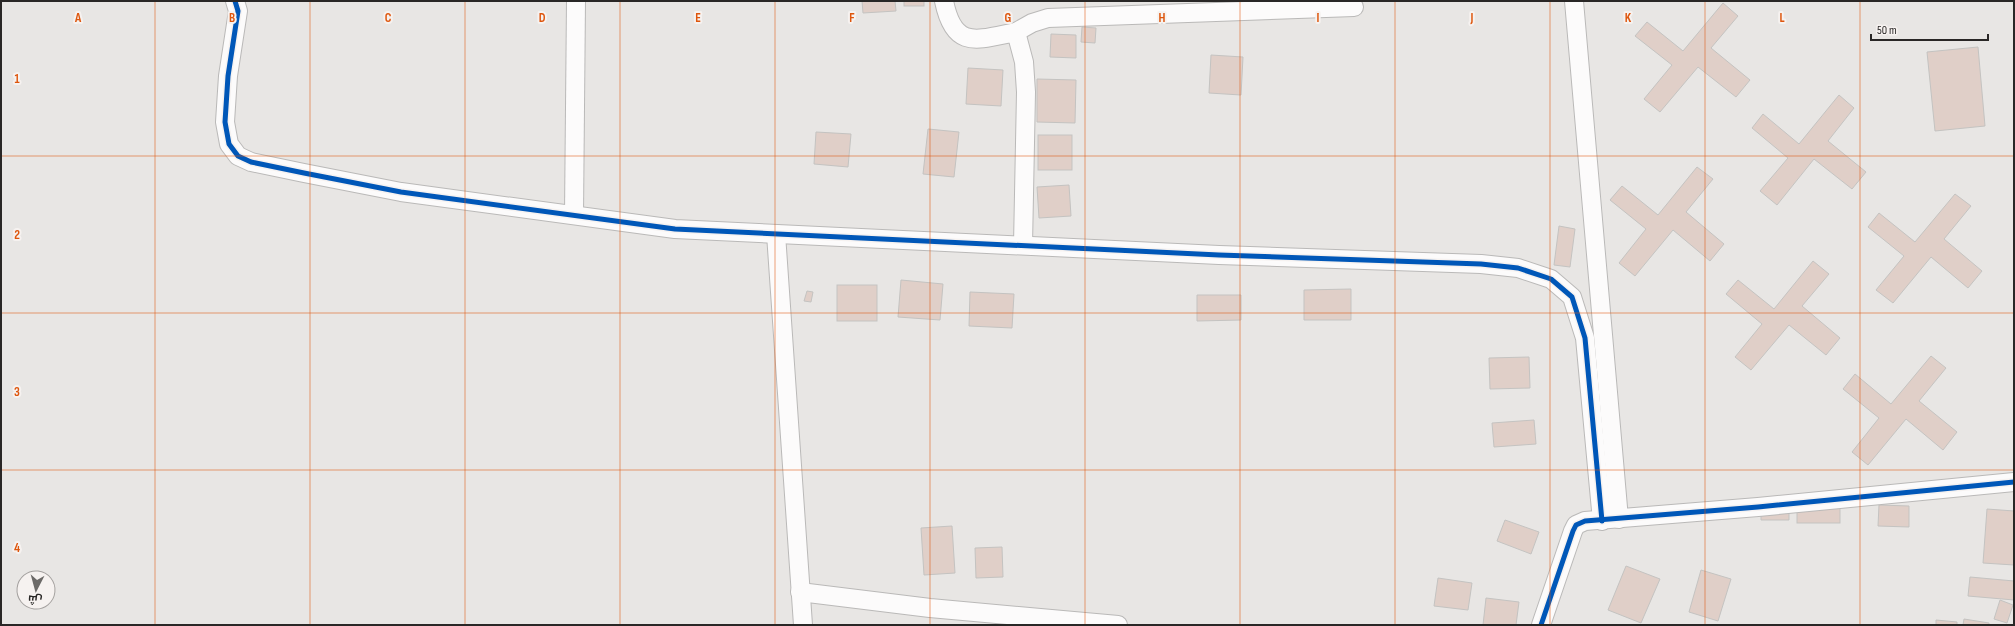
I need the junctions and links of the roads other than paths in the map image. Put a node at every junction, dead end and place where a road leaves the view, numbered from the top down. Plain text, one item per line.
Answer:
1 (235, 1) edge
2 (576, 1) edge
3 (944, 1) edge
4 (1574, 1) edge
5 (1354, 7) dead end
6 (1016, 32) junction
7 (574, 214) junction
8 (776, 234) junction
9 (1023, 245) junction
10 (2014, 482) edge
11 (1610, 520) junction
12 (800, 592) junction
13 (803, 625) edge
14 (1118, 625) edge
15 (1541, 625) edge

1 - 7 street
2 - 7 street
3 - 6 street
4 - 11 street
5 - 6 street
6 - 9 street
7 - 8 street
8 - 9 street
8 - 12 street
9 - 11 street
10 - 11 street
11 - 15 street
12 - 13 street
12 - 14 street

